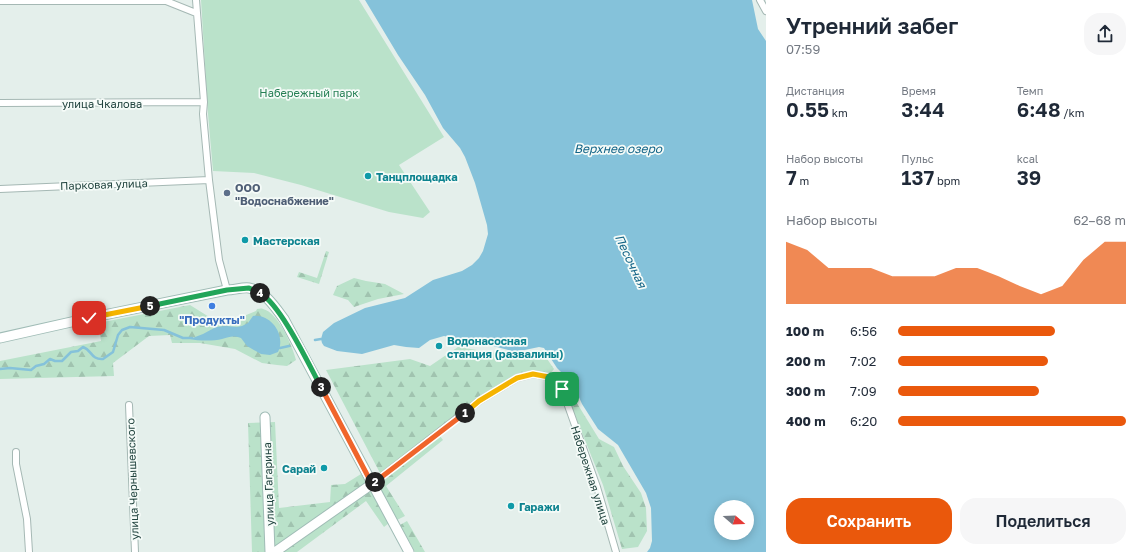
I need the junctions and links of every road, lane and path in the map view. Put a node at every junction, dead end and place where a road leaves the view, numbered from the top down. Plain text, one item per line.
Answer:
1 (196, 0) edge
2 (760, 0) edge
3 (0, 1) edge
4 (766, 11) edge
5 (196, 13) junction
6 (204, 102) junction
7 (0, 103) edge
8 (209, 180) junction
9 (0, 189) edge
10 (227, 290) junction
11 (0, 338) edge
12 (129, 406) dead end
13 (265, 417) dead end
14 (16, 452) dead end
15 (372, 484) junction
16 (29, 552) edge
17 (135, 552) edge
18 (270, 552) edge
19 (275, 552) edge
20 (409, 552) edge
21 (616, 552) edge

1 - 5 street
2 - 4 street
3 - 5 street
5 - 6 street
6 - 7 street, улица Чкалова
6 - 8 street
8 - 9 street, Парковая улица
8 - 10 street
10 - 11 main road
10 - 15 main road
12 - 17 street, улица Чернышевского
13 - 18 main road, улица Гагарина
14 - 16 street
15 - 19 main road
15 - 20 main road
15 - 21 street, Набережная улица

